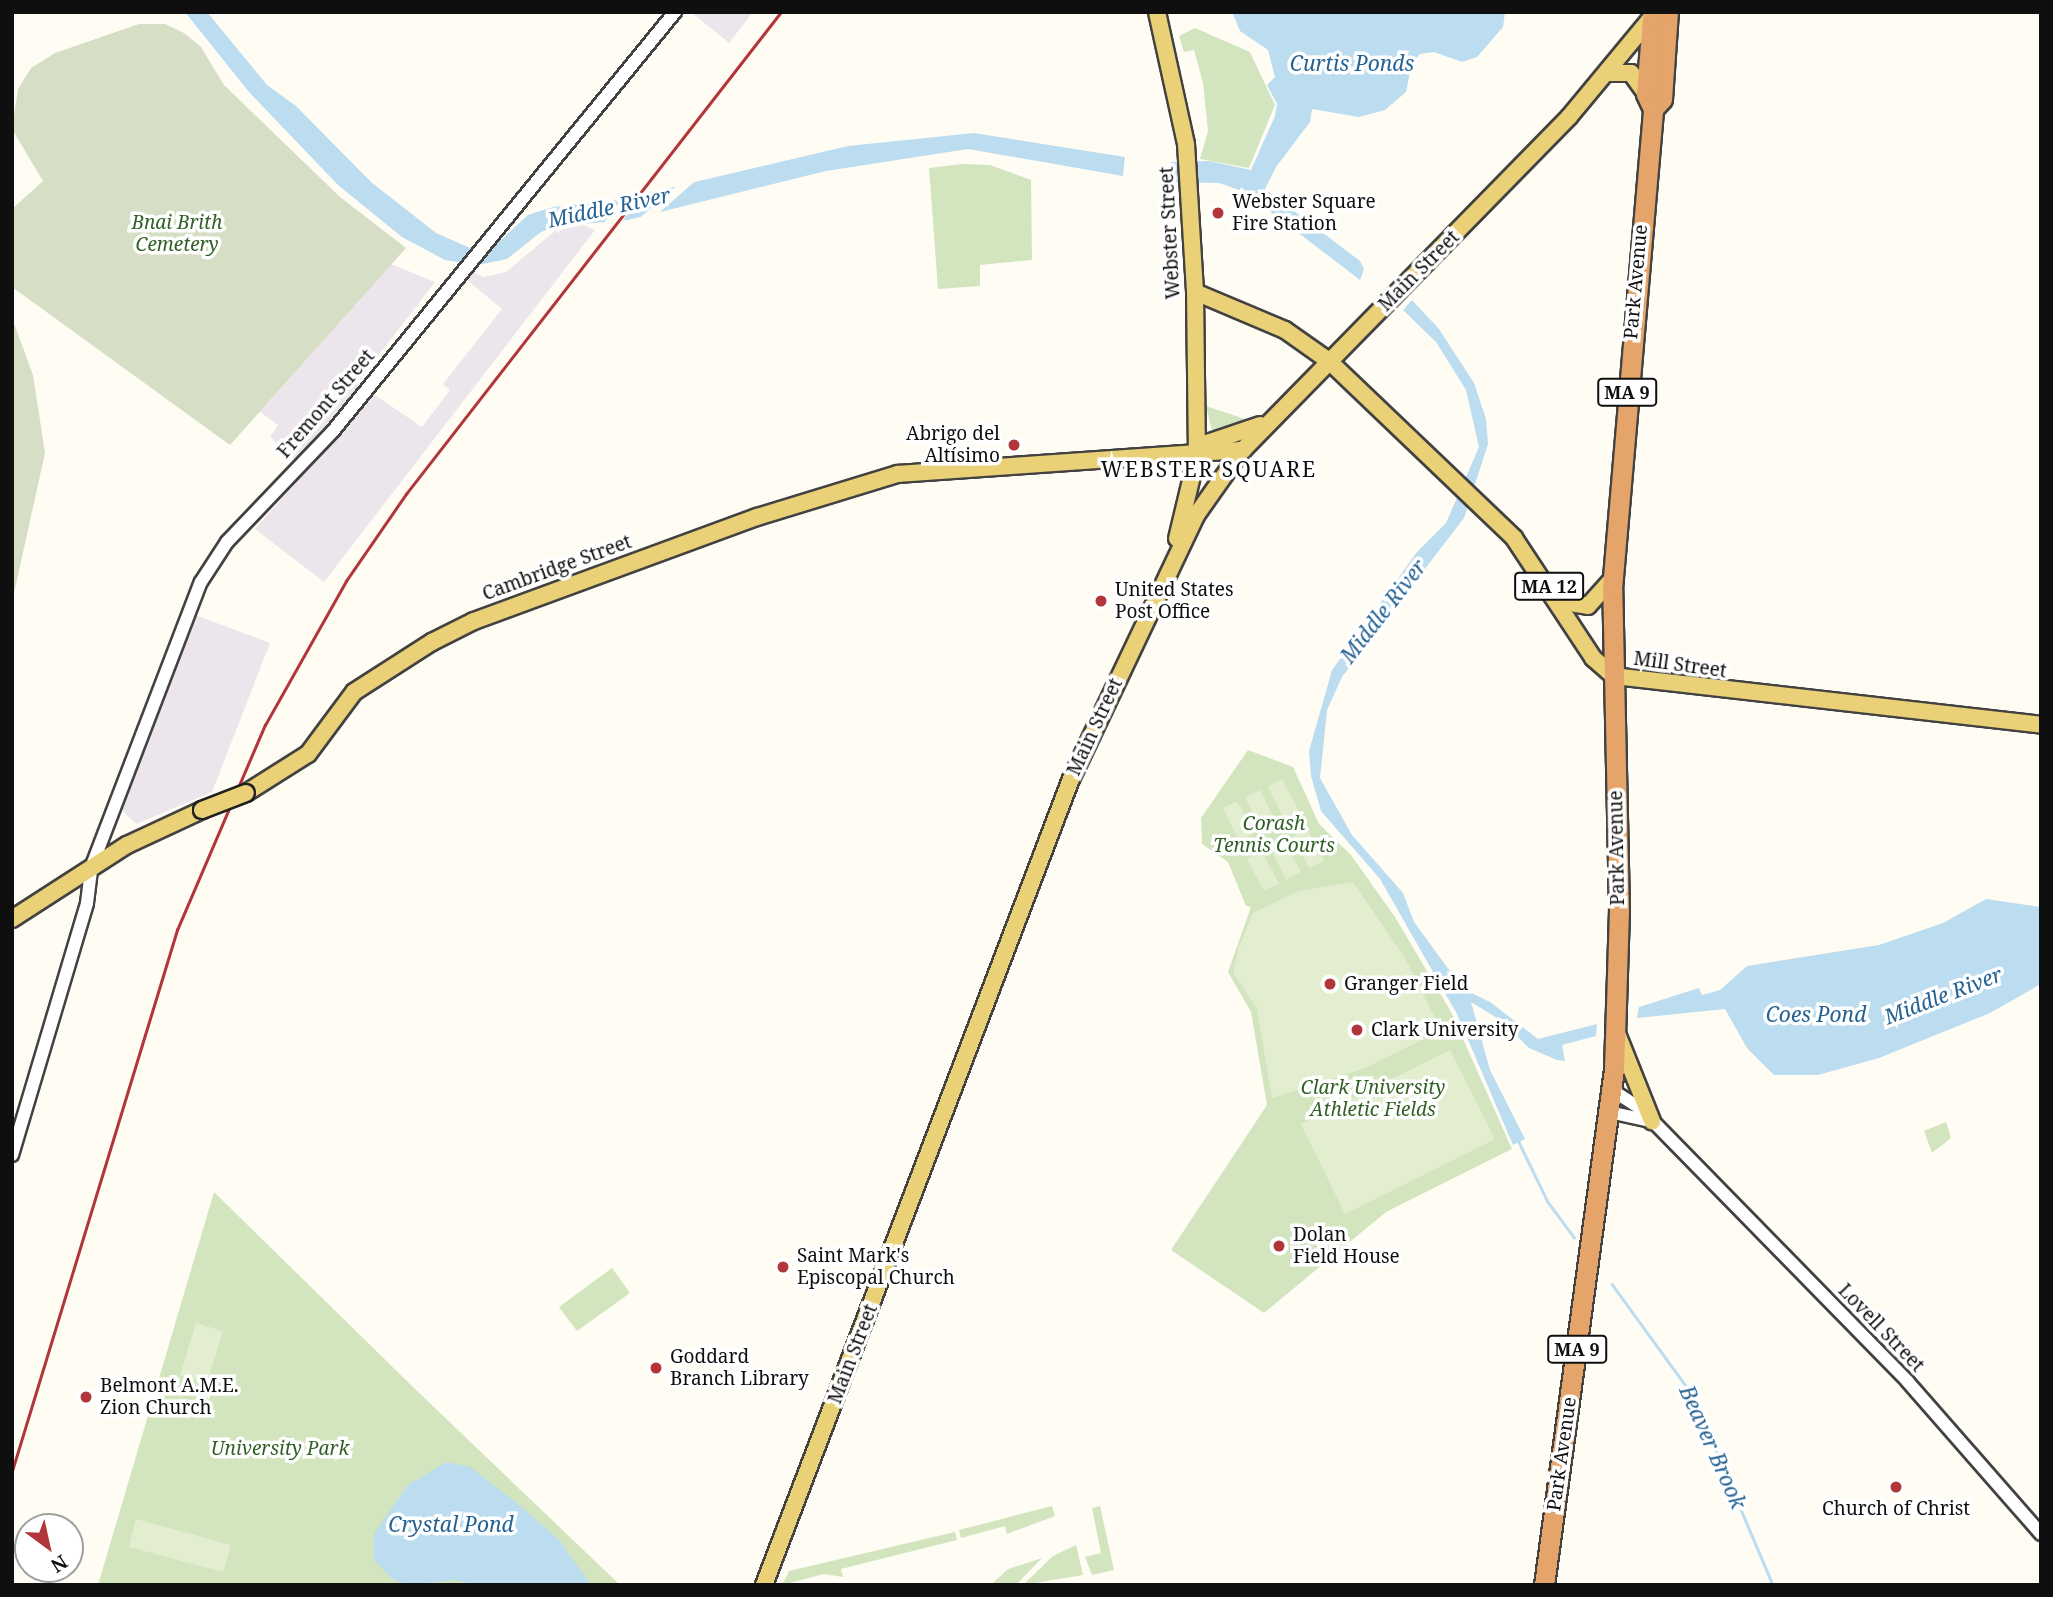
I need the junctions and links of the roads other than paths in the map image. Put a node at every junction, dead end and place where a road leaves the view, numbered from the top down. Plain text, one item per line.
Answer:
1 (675, 12) edge
2 (1157, 12) edge
3 (1658, 14) edge
4 (1607, 73) junction
5 (1649, 101) junction
6 (1195, 292) junction
7 (1329, 361) junction
8 (1272, 419) junction
9 (1243, 450) junction
10 (1197, 455) junction
11 (1209, 495) junction
12 (1170, 568) junction
13 (1613, 578) junction
14 (1548, 584) junction
15 (1614, 676) junction
16 (2041, 725) edge
17 (92, 867) junction
18 (12, 919) edge
19 (1616, 1031) junction
20 (1612, 1090) junction
21 (1609, 1112) junction
22 (1652, 1121) junction
23 (12, 1154) edge
24 (2041, 1534) edge
25 (764, 1585) edge
26 (1544, 1585) edge

1 - 17 street, Fremont Street
2 - 6 main road, Webster Street
3 - 4 main road, Main Street
3 - 5 highway, Park Avenue / MA 9
4 - 5 main road
4 - 7 main road, Main Street
5 - 13 highway, Park Avenue / MA 9
6 - 7 main road, MA 12
6 - 10 main road, Webster Street
7 - 8 main road, Main Street
7 - 14 main road, Mill Street / MA 12
8 - 9 main road, Main Street
8 - 10 main road, Cambridge Street
9 - 10 main road, Cambridge Street
9 - 11 main road, Main Street
10 - 11 main road, Webster Street
10 - 12 main road, Webster Street
10 - 17 main road, Cambridge Street, bridge
11 - 12 main road, Main Street
12 - 25 main road, Main Street
13 - 14 main road
13 - 15 highway, Park Avenue / MA 9
14 - 15 main road, Mill Street / MA 12
15 - 16 main road, Mill Street
15 - 19 highway, Park Avenue / MA 9
17 - 18 main road, Cambridge Street
17 - 23 street, Fremont Street
19 - 20 highway, Park Avenue / MA 9
19 - 22 main road
20 - 21 highway, Park Avenue / MA 9
20 - 22 street, Lovell Street
21 - 22 street
21 - 26 highway, Park Avenue / MA 9
22 - 24 street, Lovell Street

